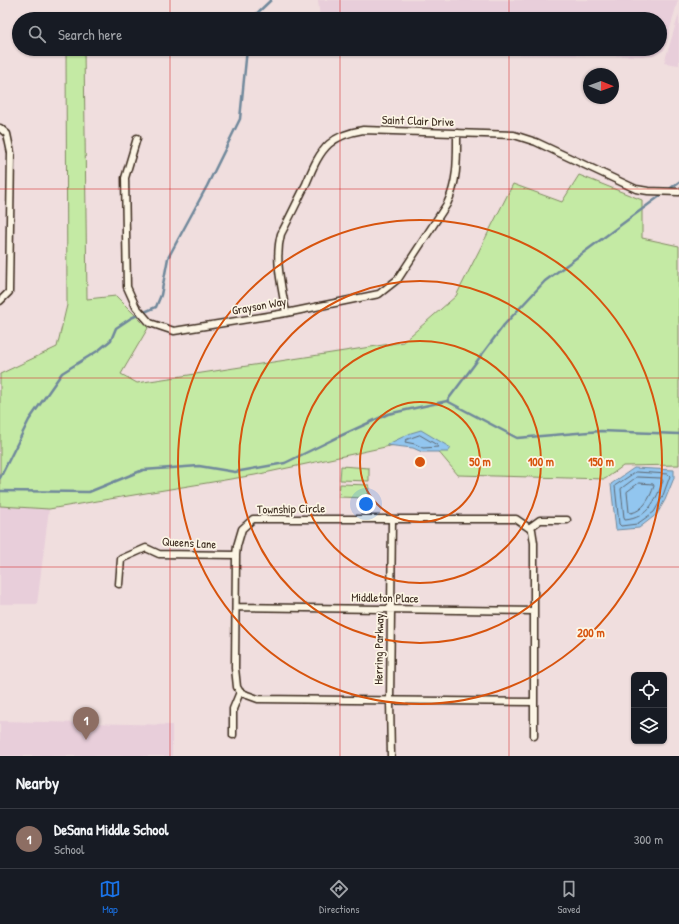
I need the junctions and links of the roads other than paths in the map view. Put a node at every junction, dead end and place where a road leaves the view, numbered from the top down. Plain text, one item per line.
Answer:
1 (0, 128) edge
2 (457, 134) junction
3 (137, 138) dead end
4 (679, 192) edge
5 (0, 301) edge
6 (286, 313) junction
7 (392, 519) junction
8 (567, 520) dead end
9 (529, 528) junction
10 (236, 555) junction
11 (119, 584) dead end
12 (236, 607) junction
13 (391, 609) junction
14 (534, 611) junction
15 (240, 692) junction
16 (390, 701) junction
17 (534, 702) junction
18 (233, 735) dead end
19 (534, 736) dead end
20 (391, 756) edge

1 - 5 street
2 - 4 street, Saint Clair Drive
2 - 6 street, Grayson Way
2 - 6 street, Saint Clair Drive
3 - 6 street, Grayson Way
7 - 9 street, Township Circle
7 - 10 street, Township Circle
7 - 13 street, Herring Parkway
8 - 9 street
9 - 14 street
10 - 11 street, Queens Lane
10 - 12 street, Township Circle
12 - 13 street, Middleton Place
12 - 15 street, Township Circle
13 - 14 street, Middleton Place
13 - 16 street, Herring Parkway
14 - 17 street
15 - 16 street
15 - 18 street
16 - 17 street
16 - 20 street, Herring Parkway
17 - 19 street

